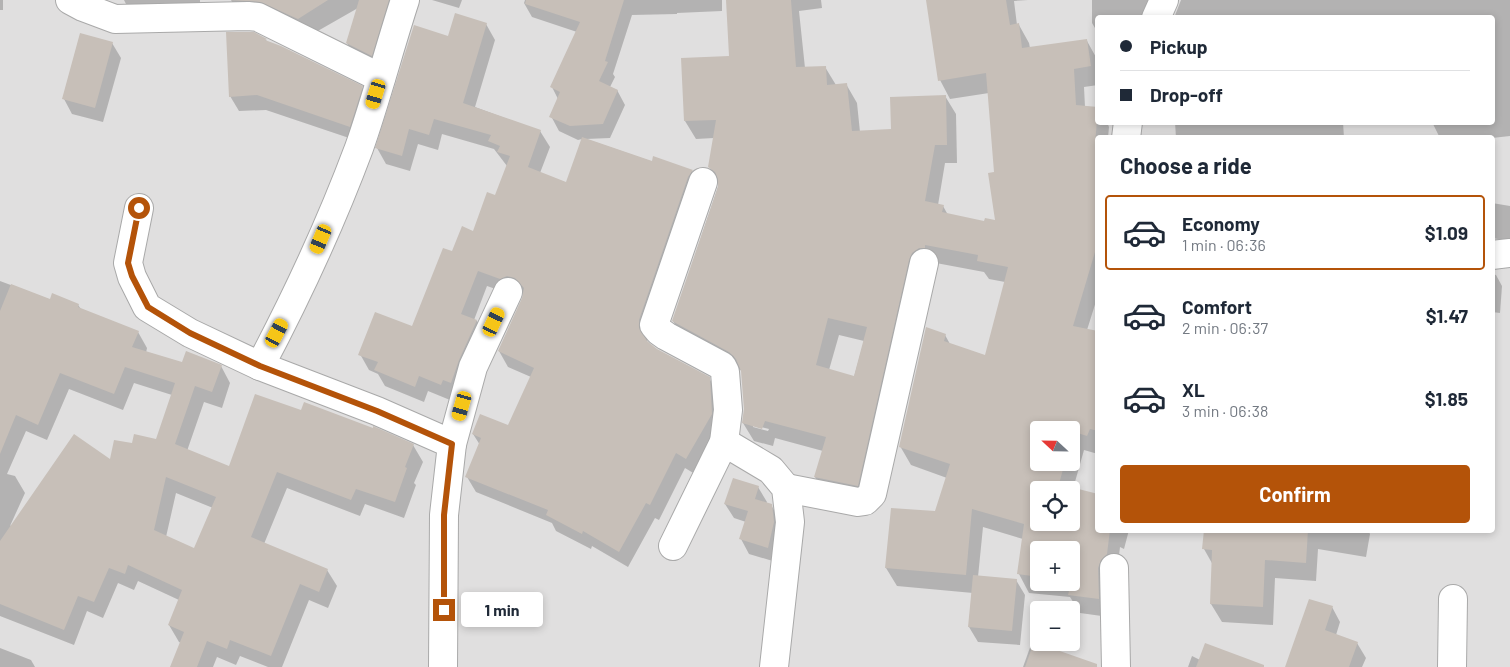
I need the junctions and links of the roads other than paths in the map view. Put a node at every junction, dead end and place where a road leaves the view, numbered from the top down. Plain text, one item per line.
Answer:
1 (70, 0) edge
2 (405, 0) edge
3 (1164, 0) edge
4 (1157, 15) edge
5 (381, 78) junction
6 (703, 182) dead end
7 (139, 208) dead end
8 (1510, 254) edge
9 (1495, 255) edge
10 (924, 263) dead end
11 (508, 292) dead end
12 (260, 366) junction
13 (724, 442) junction
14 (452, 444) junction
15 (786, 488) junction
16 (673, 546) dead end
17 (1114, 568) dead end
18 (1453, 599) dead end
19 (443, 667) edge
20 (774, 667) edge
21 (1116, 667) edge
22 (1452, 667) edge

1 - 5 street
2 - 5 street
3 - 4 street
5 - 12 street
6 - 13 street
7 - 12 street
8 - 9 street
10 - 15 street
11 - 14 street
12 - 14 street
13 - 15 street
13 - 16 street
14 - 19 street
15 - 20 street
17 - 21 street
18 - 22 street

